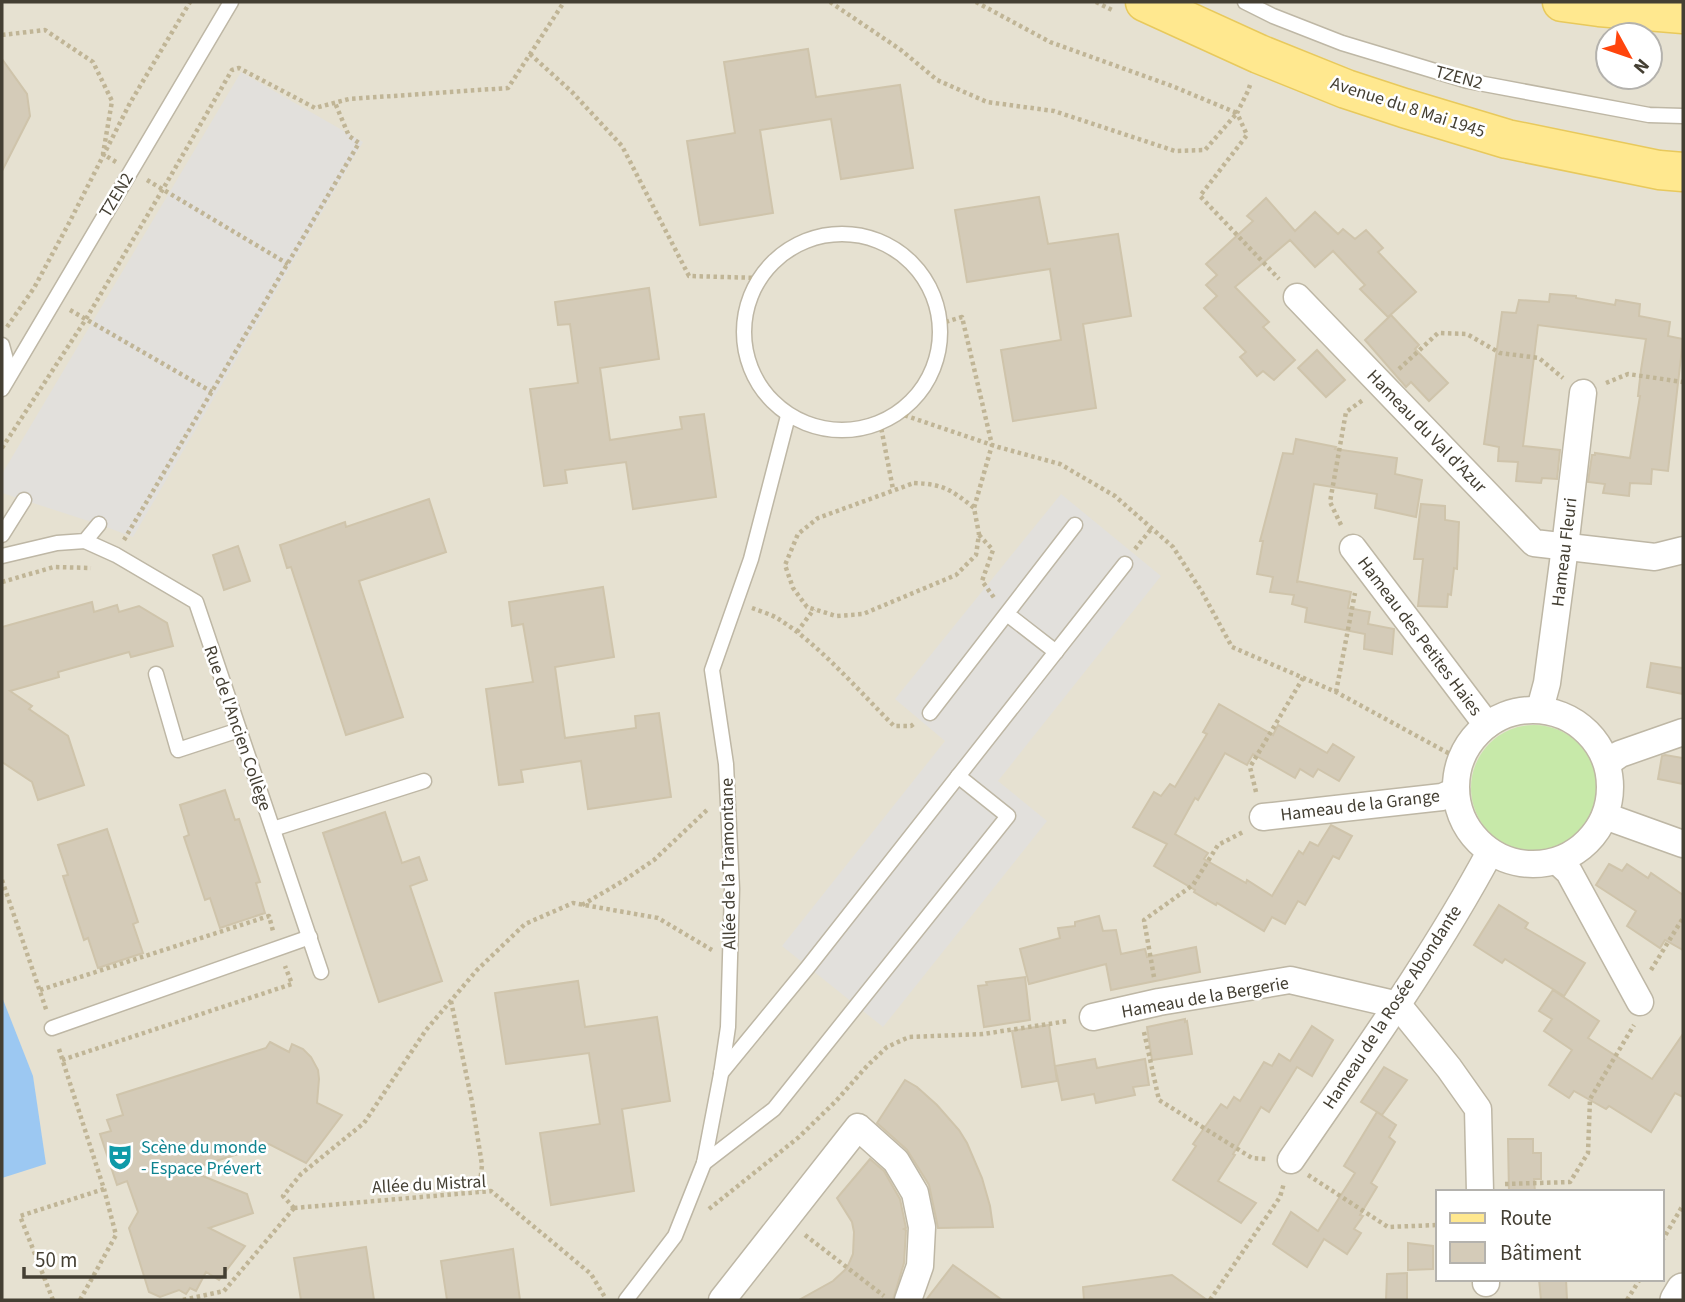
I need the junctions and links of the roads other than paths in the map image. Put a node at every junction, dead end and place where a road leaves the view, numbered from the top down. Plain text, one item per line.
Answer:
1 (231, 2) edge
2 (1146, 2) edge
3 (1245, 2) edge
4 (1562, 2) edge
5 (1602, 4) edge
6 (1683, 14) edge
7 (1683, 116) edge
8 (1683, 172) edge
9 (1297, 297) road end
10 (2, 345) edge
11 (10, 374) junction
12 (2, 389) edge
13 (1583, 393) dead end
14 (788, 416) junction
15 (24, 500) dead end
16 (99, 524) dead end
17 (1075, 525) dead end
18 (2, 535) edge
19 (85, 541) junction
20 (1565, 547) junction
21 (1353, 548) dead end
22 (1683, 550) edge
23 (2, 556) edge
24 (1125, 564) dead end
25 (1007, 614) junction
26 (1056, 652) junction
27 (156, 674) dead end
28 (1540, 709) junction
29 (930, 713) road end
30 (1487, 725) junction
31 (239, 730) junction
32 (1683, 732) edge
33 (1607, 763) junction
34 (958, 776) junction
35 (424, 781) dead end
36 (1455, 791) junction
37 (1605, 816) junction
38 (1263, 817) road end
39 (272, 829) junction
40 (1683, 844) edge
41 (1490, 852) junction
42 (1557, 861) junction
43 (310, 937) junction
44 (321, 972) dead end
45 (1640, 1002) road end
46 (1398, 1005) junction
47 (1093, 1017) road end
48 (52, 1028) road end
49 (720, 1074) junction
50 (1291, 1160) road end
51 (704, 1163) junction
52 (1480, 1188) edge
53 (1683, 1290) edge
54 (626, 1300) edge
55 (722, 1300) edge
56 (908, 1300) edge
57 (1677, 1300) edge

1 - 11 lane, TZEN2
2 - 8 main road, Avenue du 8 Mai 1945
3 - 7 lane, TZEN2
4 - 5 main road
5 - 6 main road
9 - 20 street, Hameau du Val d'Azur
10 - 11 lane
11 - 12 lane, TZEN2
13 - 20 street, Hameau Fleuri
14 - 14 lane
14 - 49 lane, Allée de la Tramontane
15 - 18 lane
16 - 19 lane
17 - 25 lane
19 - 23 lane
19 - 31 lane, Rue de l'Ancien Collège
20 - 22 street, Hameau du Val d'Azur
20 - 28 street, Hameau Fleuri
21 - 30 street, Hameau des Petites Haies
24 - 26 lane
25 - 26 lane
25 - 29 lane
26 - 34 lane
27 - 31 lane
28 - 30 street
28 - 33 street
30 - 36 street
31 - 39 lane, Rue de l'Ancien Collège
32 - 33 street
33 - 37 street
34 - 49 lane
34 - 51 lane
35 - 39 lane
36 - 38 street, Hameau de la Grange
36 - 41 street
37 - 40 street
37 - 42 street
39 - 43 lane, Rue de l'Ancien Collège
41 - 42 street
41 - 46 street, Hameau de la Rosée Abondante
42 - 45 street
43 - 44 lane, Rue de l'Ancien Collège
43 - 48 lane
46 - 47 street, Hameau de la Bergerie
46 - 50 street, Hameau de la Rosée Abondante
46 - 52 street
49 - 51 lane, Allée de la Tramontane
51 - 54 lane, Allée de la Tramontane
53 - 57 street
55 - 56 street

